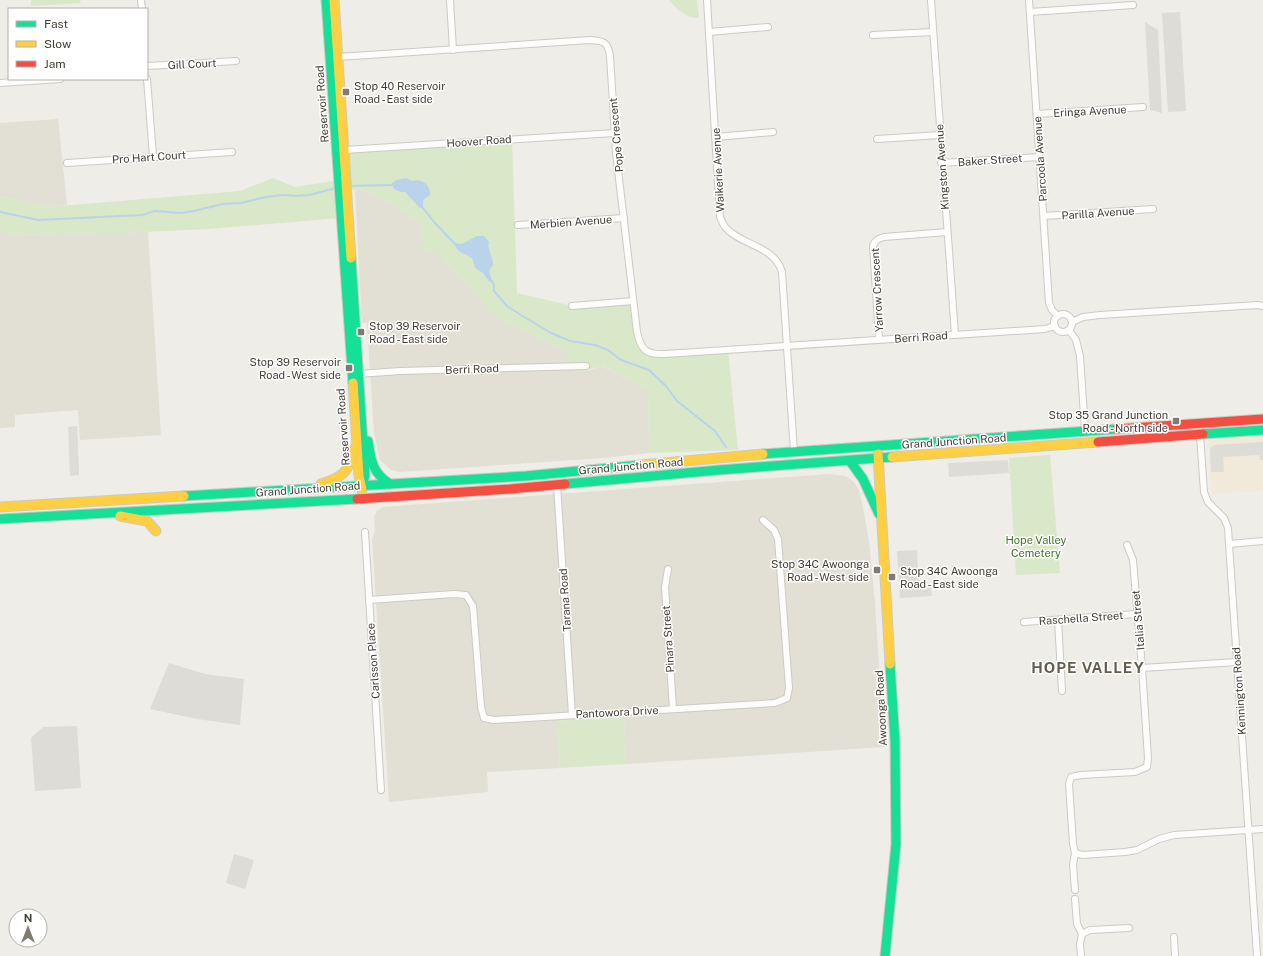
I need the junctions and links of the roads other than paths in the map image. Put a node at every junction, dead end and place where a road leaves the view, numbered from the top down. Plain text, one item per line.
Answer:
1 (326, 0) edge
2 (334, 0) edge
3 (450, 0) edge
4 (707, 0) edge
5 (931, 0) edge
6 (1030, 0) edge
7 (1133, 5) dead end
8 (1030, 12) junction
9 (768, 27) dead end
10 (709, 32) junction
11 (933, 32) junction
12 (873, 35) dead end
13 (453, 50) junction
14 (334, 58) junction
15 (236, 61) dead end
16 (148, 66) edge
17 (45, 80) edge
18 (147, 80) edge
19 (0, 83) edge
20 (1143, 107) dead end
21 (1037, 114) junction
22 (614, 132) junction
23 (773, 132) dead end
24 (940, 134) junction
25 (716, 137) junction
26 (877, 139) dead end
27 (340, 151) junction
28 (232, 152) dead end
29 (152, 156) junction
30 (1039, 156) junction
31 (67, 163) dead end
32 (941, 163) junction
33 (1153, 209) dead end
34 (1044, 216) junction
35 (624, 218) junction
36 (518, 225) dead end
37 (947, 232) junction
38 (633, 301) junction
39 (572, 306) dead end
40 (1263, 306) edge
41 (1058, 316) junction
42 (1072, 322) junction
43 (1055, 326) junction
44 (1069, 330) junction
45 (955, 334) junction
46 (879, 339) junction
47 (786, 346) junction
48 (586, 366) dead end
49 (355, 374) junction
50 (360, 398) junction
51 (1263, 419) edge
52 (1200, 424) junction
53 (1263, 430) edge
54 (1085, 431) junction
55 (1200, 435) junction
56 (356, 438) junction
57 (1086, 443) junction
58 (878, 447) junction
59 (794, 452) junction
60 (878, 458) junction
61 (850, 461) junction
62 (574, 471) junction
63 (526, 476) junction
64 (390, 484) junction
65 (557, 485) junction
66 (362, 486) junction
67 (302, 489) junction
68 (155, 497) junction
69 (168, 497) junction
70 (363, 498) junction
71 (0, 507) edge
72 (156, 510) junction
73 (168, 510) junction
74 (101, 513) junction
75 (0, 519) edge
76 (881, 519) junction
77 (763, 520) dead end
78 (156, 531) dead end
79 (365, 532) dead end
80 (1263, 541) edge
81 (1229, 544) junction
82 (1127, 545) dead end
83 (668, 569) dead end
84 (370, 600) junction
85 (1137, 614) junction
86 (1058, 620) junction
87 (1024, 622) dead end
88 (1237, 662) junction
89 (1142, 668) junction
90 (1062, 691) dead end
91 (673, 709) junction
92 (572, 715) junction
93 (381, 790) dead end
94 (1263, 829) edge
95 (1248, 830) junction
96 (1075, 853) junction
97 (1075, 890) dead end
98 (1075, 899) dead end
99 (1129, 928) dead end
100 (1082, 934) junction
101 (1174, 936) dead end
102 (885, 956) edge
103 (1081, 956) edge
104 (1175, 956) edge
105 (1257, 956) edge

1 - 14 main road, Reservoir Road
2 - 14 main road, Reservoir Road
3 - 13 street
4 - 10 street, Waikerie Avenue
5 - 11 street, Kingston Avenue
6 - 8 street, Parcoola Avenue
7 - 8 street
8 - 21 street, Parcoola Avenue
9 - 10 street
10 - 25 street, Waikerie Avenue
11 - 12 street
11 - 24 street, Kingston Avenue
13 - 14 street, Pope Crescent
13 - 22 street, Pope Crescent
14 - 27 main road, Reservoir Road
15 - 16 street, Gill Court
17 - 19 street
18 - 29 street
20 - 21 street, Eringa Avenue
21 - 30 street, Parcoola Avenue
22 - 27 street, Hoover Road
22 - 35 street, Pope Crescent
23 - 25 street
24 - 26 street
24 - 32 street, Kingston Avenue
25 - 47 street, Waikerie Avenue
27 - 49 main road, Reservoir Road
28 - 29 street, Pro Hart Court
29 - 31 street, Pro Hart Court
30 - 32 street, Baker Street
30 - 34 street, Parcoola Avenue
32 - 37 street, Kingston Avenue
33 - 34 street, Parilla Avenue
34 - 41 street, Parcoola Avenue
35 - 36 street, Merbien Avenue
35 - 38 street, Pope Crescent
37 - 45 street, Kingston Avenue
37 - 46 street, Yarrow Crescent
38 - 39 street
38 - 47 street, Pope Crescent
40 - 42 street
41 - 42 street
41 - 43 street
42 - 44 street
43 - 44 street
43 - 45 street, Berri Road
44 - 54 street
45 - 46 street, Berri Road
46 - 47 street, Berri Road
47 - 59 street, Waikerie Avenue
48 - 49 street, Berri Road
49 - 50 main road, Reservoir Road
49 - 56 main road, Reservoir Road
50 - 64 main road
50 - 66 main road, Reservoir Road
51 - 52 main road, Grand Junction Road
52 - 54 main road, Grand Junction Road
52 - 55 main road
53 - 55 main road, Grand Junction Road
54 - 57 main road
54 - 58 main road, Grand Junction Road
55 - 57 main road, Grand Junction Road
55 - 81 street, Kennington Road
56 - 66 main road, Reservoir Road
56 - 67 main road
57 - 60 main road, Grand Junction Road
58 - 59 main road, Grand Junction Road
58 - 60 main road, Awoonga Road
59 - 62 main road, Grand Junction Road
60 - 61 main road, Grand Junction Road
60 - 76 main road, Awoonga Road
61 - 65 main road, Grand Junction Road
61 - 76 main road
62 - 63 main road, Grand Junction Road
62 - 65 main road
63 - 64 main road, Grand Junction Road
63 - 65 main road
64 - 66 main road, Grand Junction Road
65 - 70 main road, Grand Junction Road
65 - 92 street, Tarana Road
66 - 67 main road, Grand Junction Road
66 - 70 main road
67 - 69 main road, Grand Junction Road
68 - 69 main road, Grand Junction Road
68 - 71 main road, Grand Junction Road
68 - 72 main road
69 - 73 main road
70 - 73 main road, Grand Junction Road
72 - 73 main road, Grand Junction Road
72 - 74 main road, Grand Junction Road
74 - 75 main road, Grand Junction Road
74 - 78 main road
76 - 102 main road, Awoonga Road
77 - 91 street, Pantowora Drive
79 - 84 street, Carlsson Place
80 - 81 street
81 - 88 street, Kennington Road
82 - 85 street, Italia Street
83 - 91 street, Pinara Street
84 - 92 street, Pantowora Drive
84 - 93 street, Carlsson Place
85 - 86 street, Raschella Street
85 - 89 street, Italia Street
86 - 87 street, Raschella Street
86 - 90 street
88 - 89 street
88 - 95 street, Kennington Road
89 - 96 street, Italia Street
91 - 92 street, Pantowora Drive
94 - 95 street
95 - 96 street
95 - 105 street, Kennington Road
96 - 97 street
98 - 100 street
99 - 100 street
100 - 103 street
101 - 104 street

